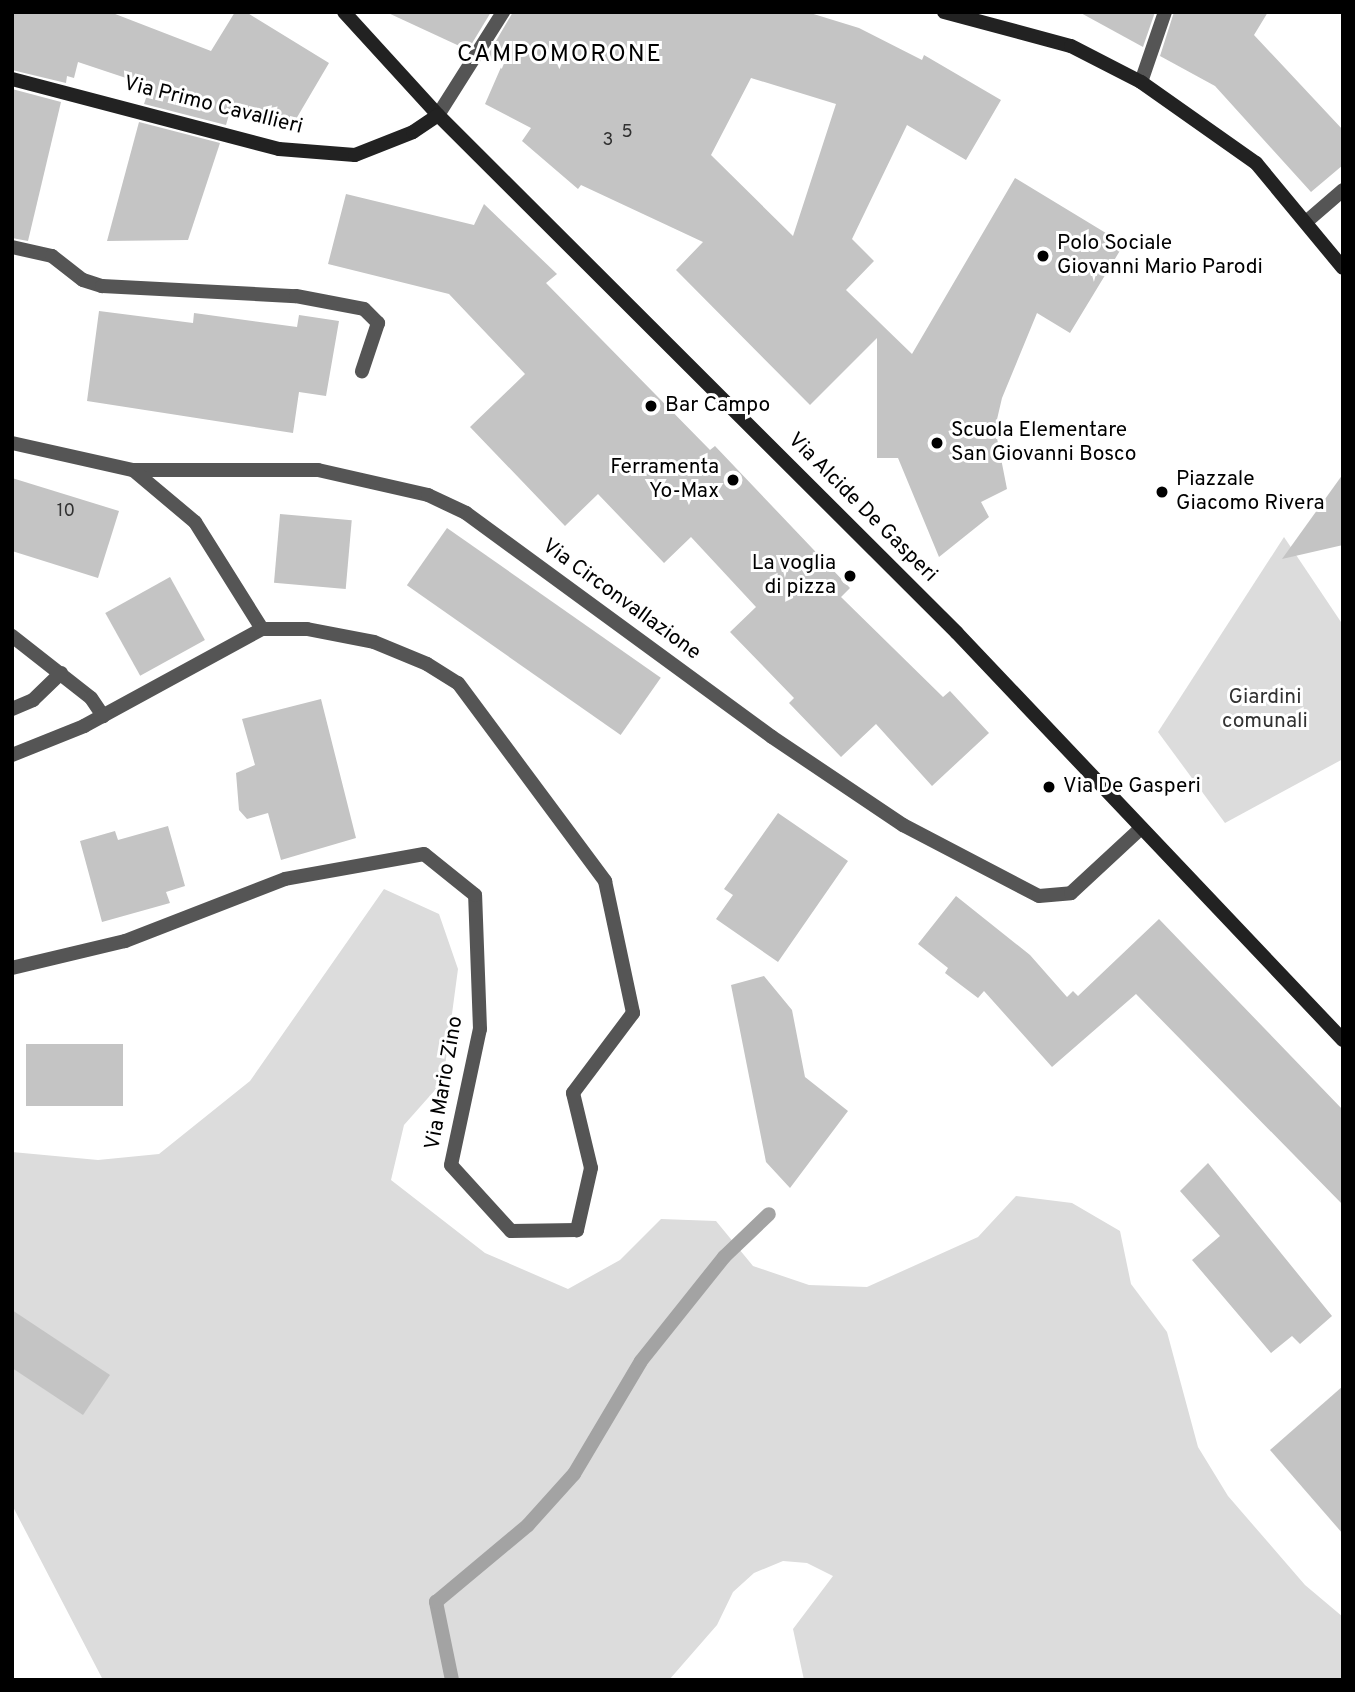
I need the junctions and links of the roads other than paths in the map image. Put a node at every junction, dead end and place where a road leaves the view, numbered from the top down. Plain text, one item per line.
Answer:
1 (344, 12) edge
2 (503, 12) edge
3 (944, 12) edge
4 (1165, 12) edge
5 (12, 79) edge
6 (1141, 82) junction
7 (439, 115) junction
8 (1343, 190) edge
9 (1306, 222) junction
10 (12, 247) edge
11 (1343, 268) edge
12 (362, 371) dead end
13 (12, 443) edge
14 (133, 470) junction
15 (262, 629) junction
16 (12, 636) edge
17 (61, 673) junction
18 (12, 709) edge
19 (103, 716) junction
20 (12, 755) edge
21 (1140, 829) junction
22 (12, 968) edge
23 (1343, 1040) edge

1 - 7 main road, Via Alcide De Gasperi
2 - 7 street
3 - 6 main road
4 - 6 street
5 - 7 main road, Via Primo Cavallieri
6 - 9 main road
7 - 21 main road, Via Alcide De Gasperi
8 - 9 street
9 - 11 main road
10 - 12 street
13 - 14 street, Via Circonvallazione
14 - 15 street
14 - 21 street, Via Circonvallazione
15 - 19 street, Via Mario Zino
15 - 22 street, Via Mario Zino
16 - 17 street
17 - 18 street
17 - 19 street
19 - 20 street, Via Mario Zino
21 - 23 main road, Via Alcide De Gasperi

